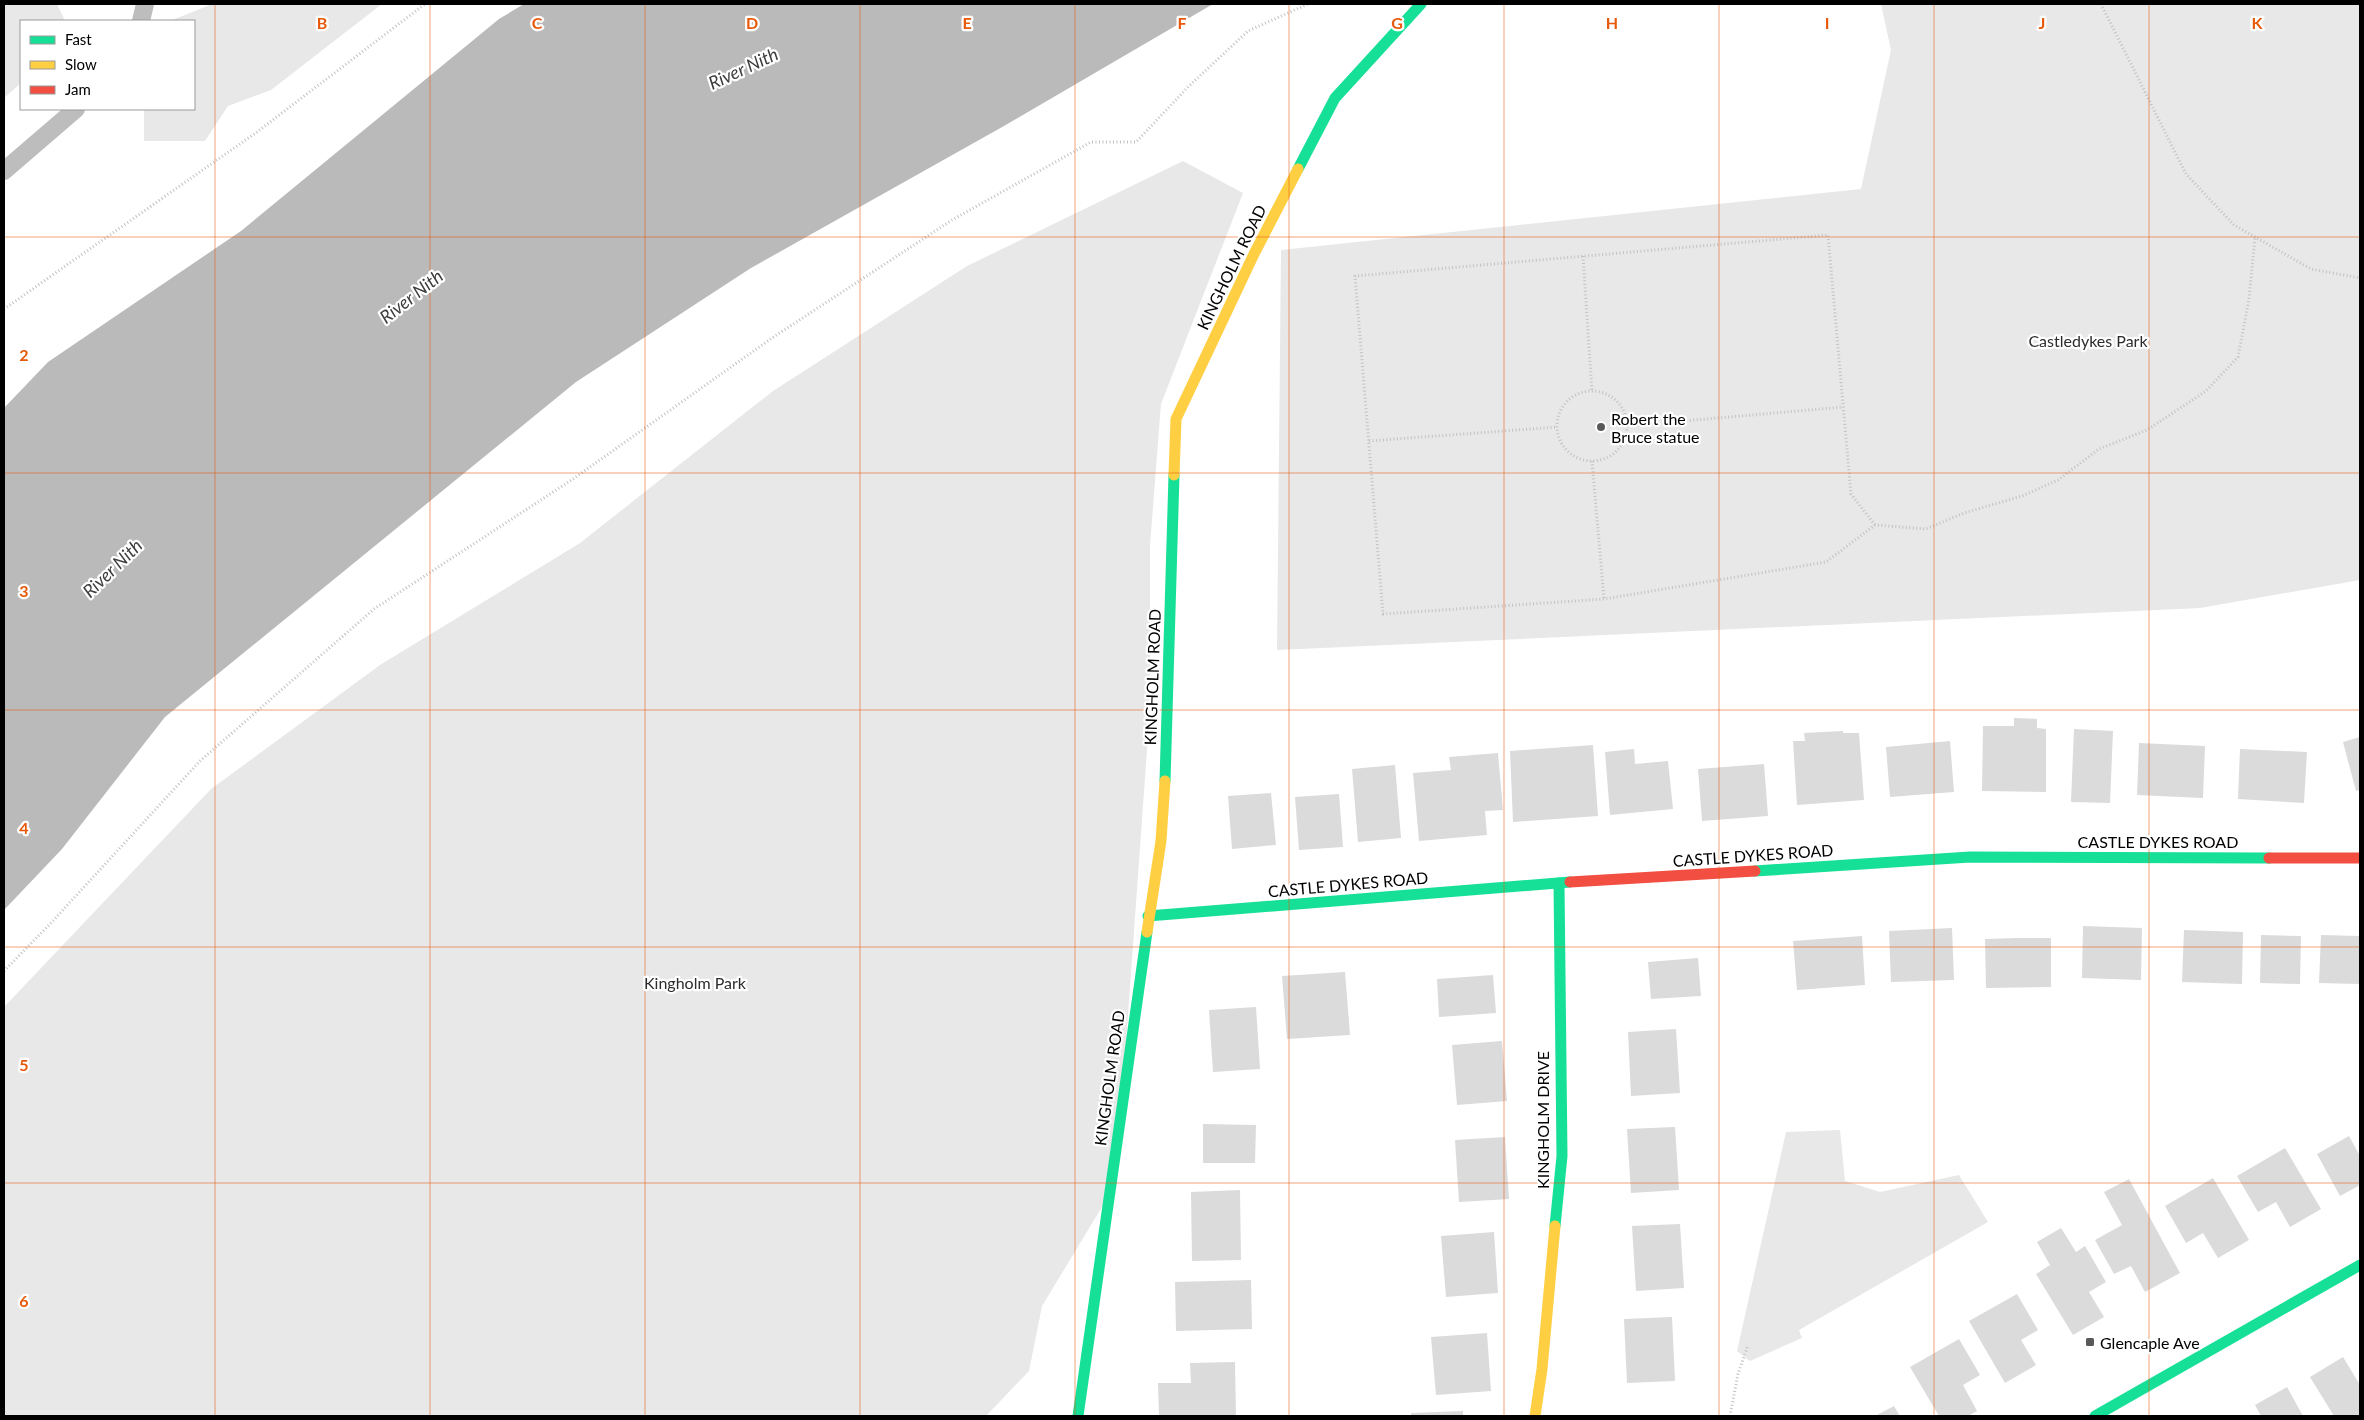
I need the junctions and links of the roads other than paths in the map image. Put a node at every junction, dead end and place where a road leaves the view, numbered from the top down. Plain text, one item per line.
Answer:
1 (145, 4) edge
2 (1421, 4) edge
3 (141, 20) edge
4 (75, 110) edge
5 (4, 171) edge
6 (2360, 858) edge
7 (1558, 883) junction
8 (1148, 916) junction
9 (2360, 1265) edge
10 (1078, 1416) edge
11 (1534, 1416) edge
12 (2094, 1416) edge

1 - 3 lane
2 - 8 street, KINGHOLM ROAD
4 - 5 lane
6 - 7 street, CASTLE DYKES ROAD
7 - 8 street, CASTLE DYKES ROAD
7 - 11 street, KINGHOLM DRIVE
8 - 10 street, KINGHOLM ROAD
9 - 12 street

